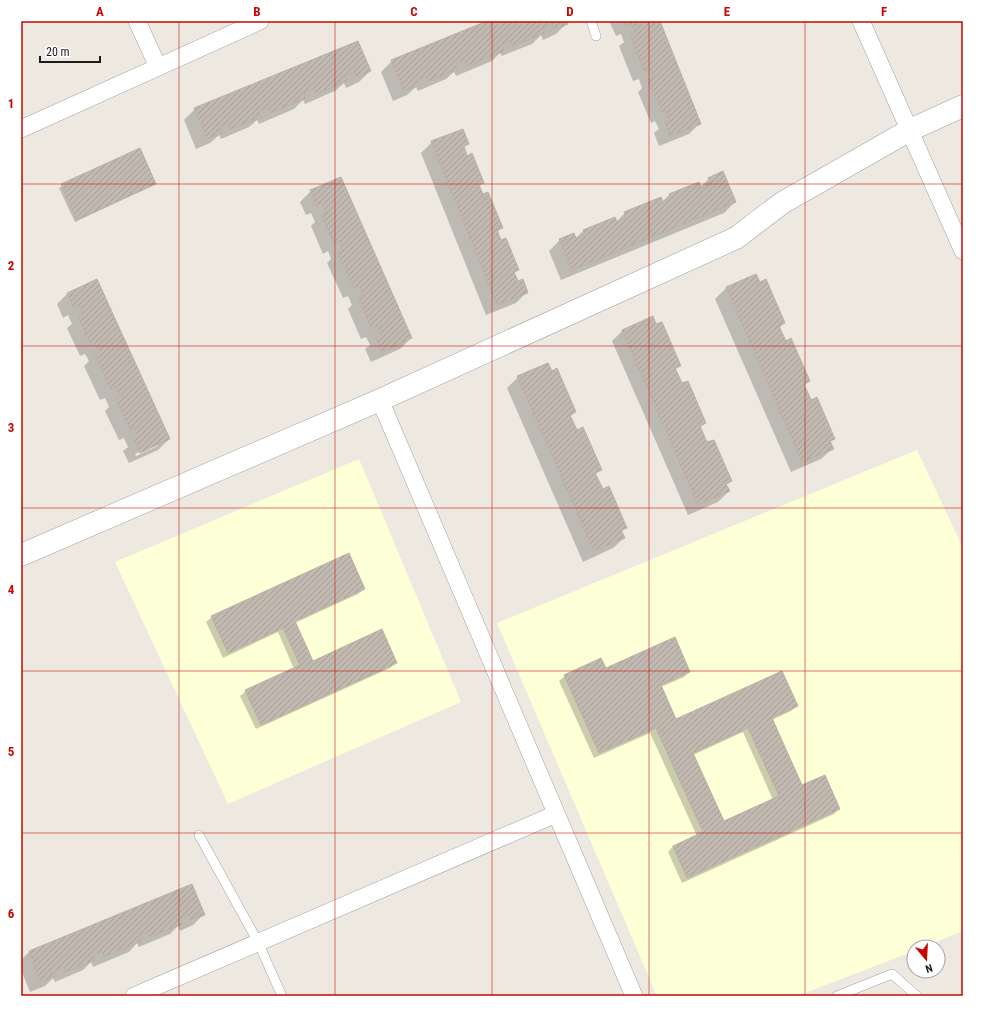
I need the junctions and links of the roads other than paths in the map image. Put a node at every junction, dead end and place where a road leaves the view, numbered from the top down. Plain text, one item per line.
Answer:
1 (138, 21) edge
2 (260, 21) edge
3 (591, 21) edge
4 (861, 21) edge
5 (596, 36) dead end
6 (158, 67) junction
7 (963, 106) edge
8 (21, 129) edge
9 (910, 130) junction
10 (963, 251) edge
11 (380, 400) junction
12 (21, 555) edge
13 (556, 814) junction
14 (199, 834) dead end
15 (258, 942) junction
16 (134, 996) edge
17 (282, 996) edge
18 (634, 996) edge
19 (837, 996) edge
20 (917, 996) edge

1 - 6 street
2 - 6 street
3 - 5 lane
4 - 9 street
6 - 8 street
7 - 9 street
9 - 10 street
9 - 11 street
11 - 12 street
11 - 13 street
13 - 15 street
13 - 18 street
14 - 15 lane
15 - 16 street
15 - 17 lane
19 - 20 lane

